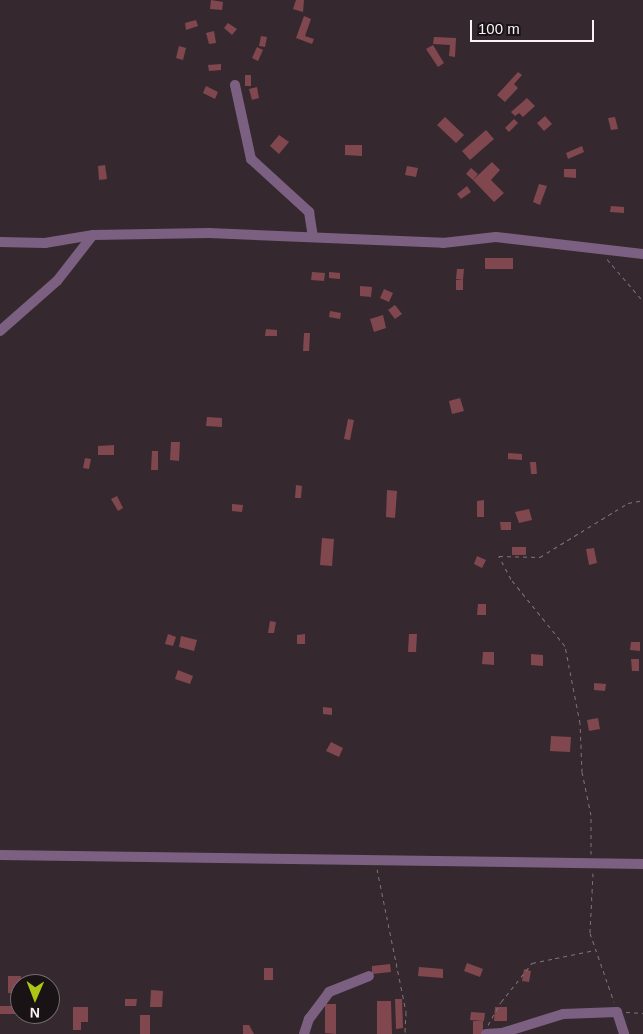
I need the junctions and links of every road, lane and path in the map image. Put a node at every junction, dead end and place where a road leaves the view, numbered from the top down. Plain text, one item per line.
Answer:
1 (235, 85) dead end
2 (92, 235) junction
3 (313, 236) junction
4 (0, 242) edge
5 (597, 247) junction
6 (643, 254) edge
7 (643, 301) edge
8 (0, 331) edge
9 (643, 500) edge
10 (0, 855) edge
11 (376, 861) junction
12 (593, 864) junction
13 (643, 864) edge
14 (596, 950) junction
15 (369, 976) dead end
16 (617, 1012) junction
17 (643, 1014) edge
18 (304, 1034) edge
19 (404, 1034) edge
20 (486, 1034) edge
21 (624, 1034) edge

1 - 3 street
2 - 3 street
2 - 4 street
2 - 8 street
3 - 5 street
5 - 6 street
5 - 7 path
9 - 12 path
10 - 11 street
11 - 12 street
11 - 19 path
12 - 13 street
12 - 14 path
14 - 16 path
14 - 20 path
15 - 18 street
16 - 17 path
16 - 20 street
16 - 21 street

